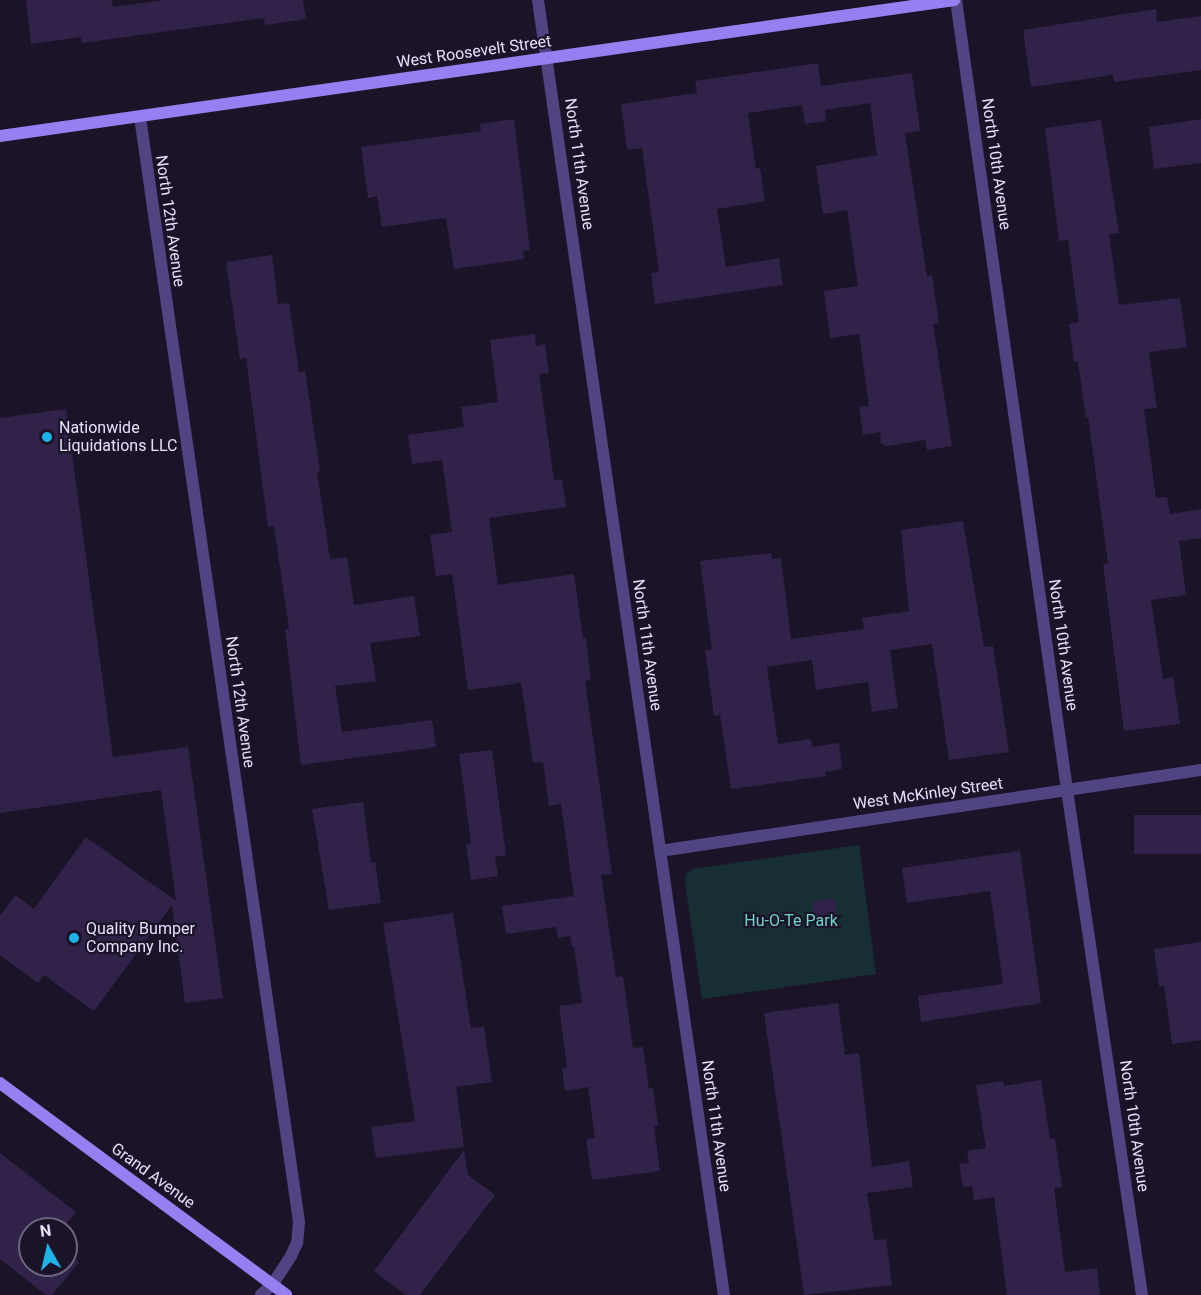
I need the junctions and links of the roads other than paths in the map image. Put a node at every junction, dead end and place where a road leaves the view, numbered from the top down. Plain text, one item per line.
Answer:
1 (538, 0) edge
2 (955, 0) edge
3 (547, 58) junction
4 (140, 117) junction
5 (0, 136) edge
6 (1201, 770) edge
7 (1067, 790) junction
8 (660, 851) junction
9 (0, 1083) edge
10 (272, 1285) junction
11 (261, 1295) edge
12 (286, 1295) edge
13 (724, 1295) edge
14 (1142, 1295) edge

1 - 3 street, North 11th Avenue
2 - 3 street, West Roosevelt Street
2 - 7 street, North 10th Avenue
3 - 4 street, West Roosevelt Street
3 - 8 street, North 11th Avenue
4 - 5 street, West Roosevelt Street
4 - 10 street, North 12th Avenue
6 - 7 street, West McKinley Street
7 - 8 street, West McKinley Street
7 - 14 street, North 10th Avenue
8 - 13 street, North 11th Avenue
9 - 10 street, Grand Avenue
10 - 11 street, North 12th Avenue
10 - 12 street, Grand Avenue

